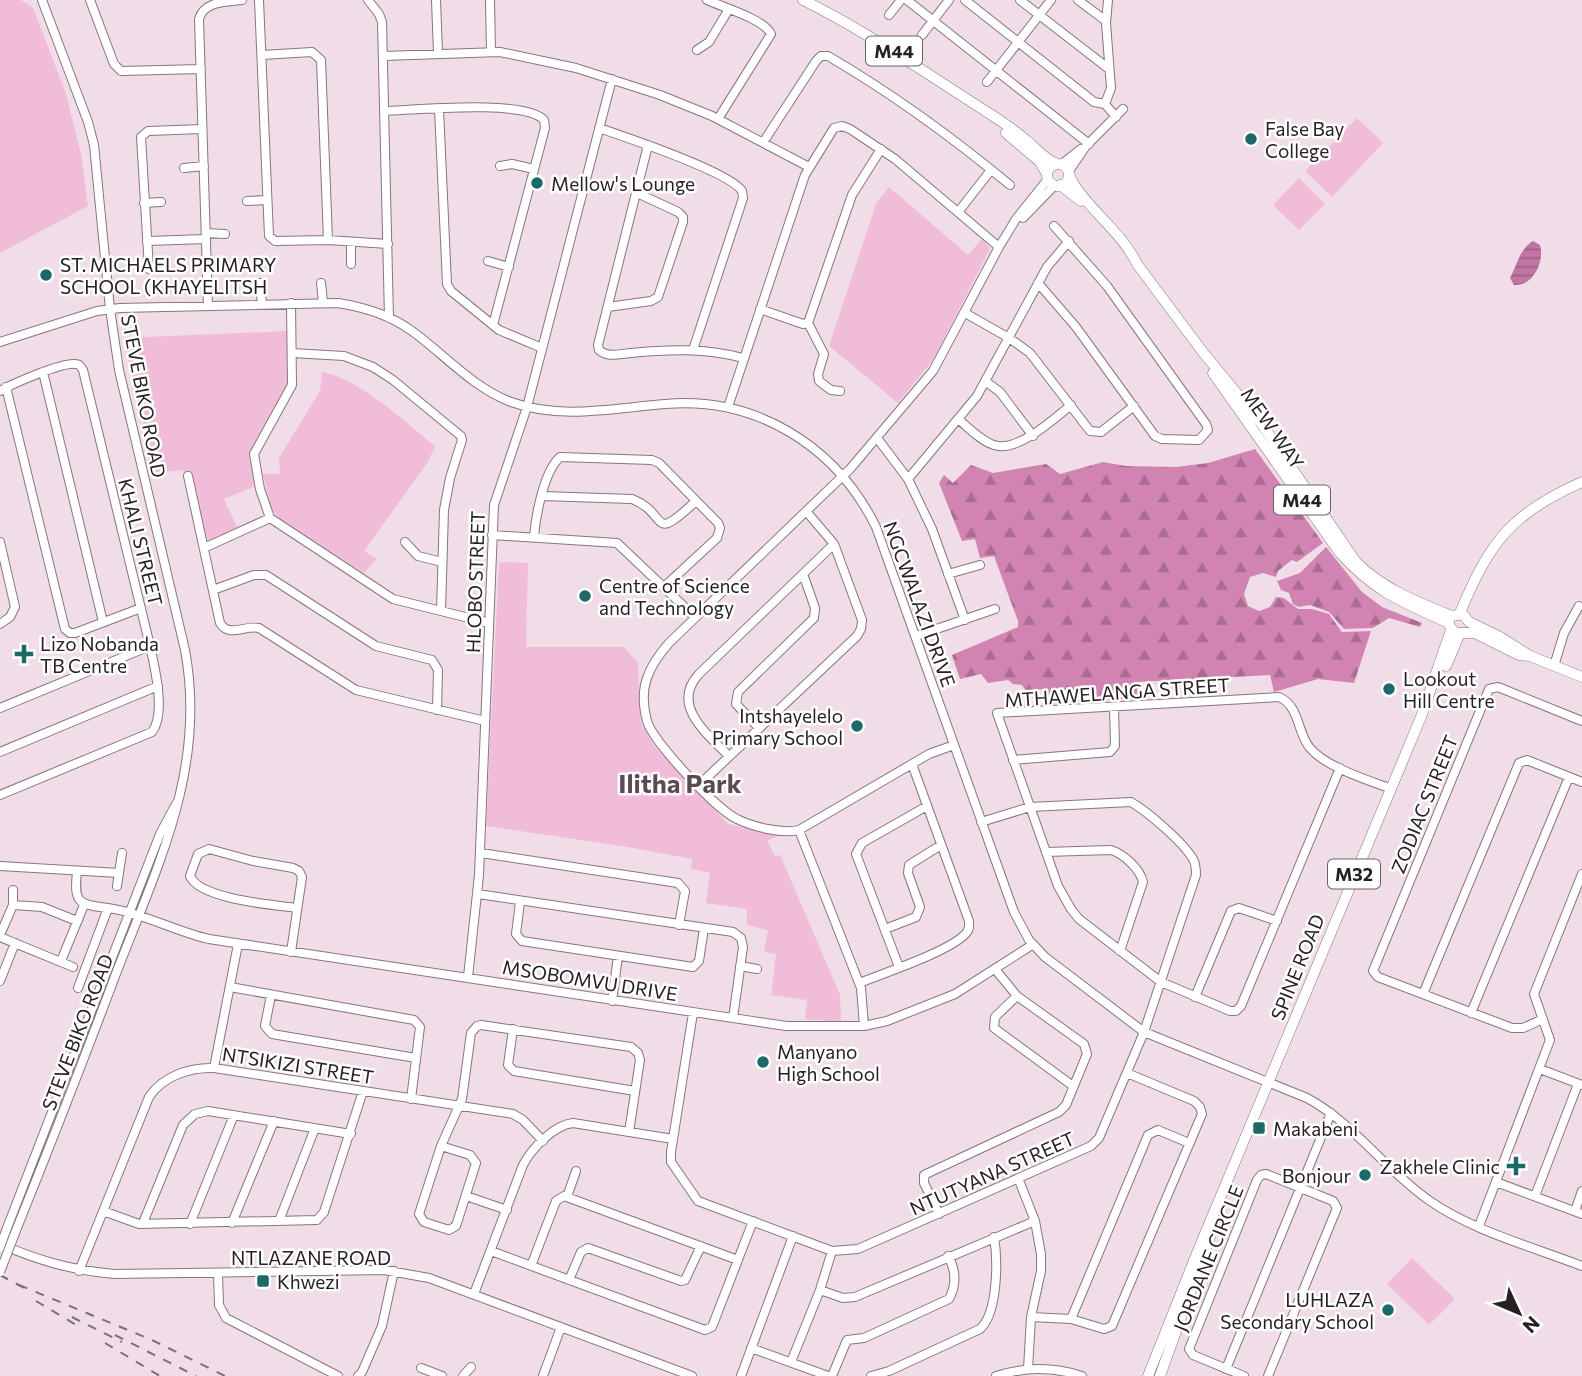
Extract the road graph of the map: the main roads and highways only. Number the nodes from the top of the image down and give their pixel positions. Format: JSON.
{"nodes":[{"id":1,"x":803,"y":0,"type":"edge"},
{"id":2,"x":980,"y":109,"type":"junction"},
{"id":3,"x":1064,"y":168,"type":"junction"},
{"id":4,"x":1053,"y":181,"type":"junction"},
{"id":5,"x":1138,"y":264,"type":"junction"},
{"id":6,"x":1202,"y":351,"type":"junction"},
{"id":7,"x":1243,"y":416,"type":"junction"},
{"id":8,"x":1290,"y":462,"type":"junction"},
{"id":9,"x":1582,"y":482,"type":"edge"},
{"id":10,"x":1318,"y":522,"type":"junction"},
{"id":11,"x":1459,"y":623,"type":"junction"},
{"id":12,"x":1582,"y":677,"type":"edge"},
{"id":13,"x":1223,"y":1193,"type":"junction"},
{"id":14,"x":1148,"y":1376,"type":"edge"},
{"id":15,"x":1160,"y":1376,"type":"edge"}],
"edges":[{"from":1,"to":2,"type":"main road","name":"MEW WAY","number":"M44"},
{"from":2,"to":3,"type":"main road","name":"MEW WAY","number":"M44"},
{"from":2,"to":4,"type":"main road","name":"MEW WAY","number":"M44"},
{"from":3,"to":4,"type":"main road"},
{"from":3,"to":4,"type":"main road"},
{"from":3,"to":5,"type":"main road","name":"MEW WAY","number":"M44"},
{"from":4,"to":5,"type":"main road","name":"MEW WAY","number":"M44"},
{"from":5,"to":6,"type":"main road","name":"MEW WAY","number":"M44"},
{"from":6,"to":7,"type":"main road","name":"MEW WAY","number":"M44"},
{"from":6,"to":8,"type":"main road","name":"MEW WAY","number":"M44"},
{"from":7,"to":8,"type":"main road"},
{"from":7,"to":10,"type":"main road","name":"MEW WAY","number":"M44"},
{"from":8,"to":10,"type":"main road"},
{"from":8,"to":11,"type":"main road","name":"MEW WAY","number":"M44"},
{"from":9,"to":11,"type":"main road","name":"SPINE ROAD","number":"M32"},
{"from":10,"to":11,"type":"main road","name":"MEW WAY","number":"M44"},
{"from":11,"to":12,"type":"main road","name":"MEW WAY","number":"M44"},
{"from":11,"to":13,"type":"main road","name":"SPINE ROAD","number":"M32"},
{"from":13,"to":14,"type":"main road","name":"SPINE ROAD","number":"M32"},
{"from":13,"to":15,"type":"main road","name":"SPINE ROAD","number":"M32"}]}
